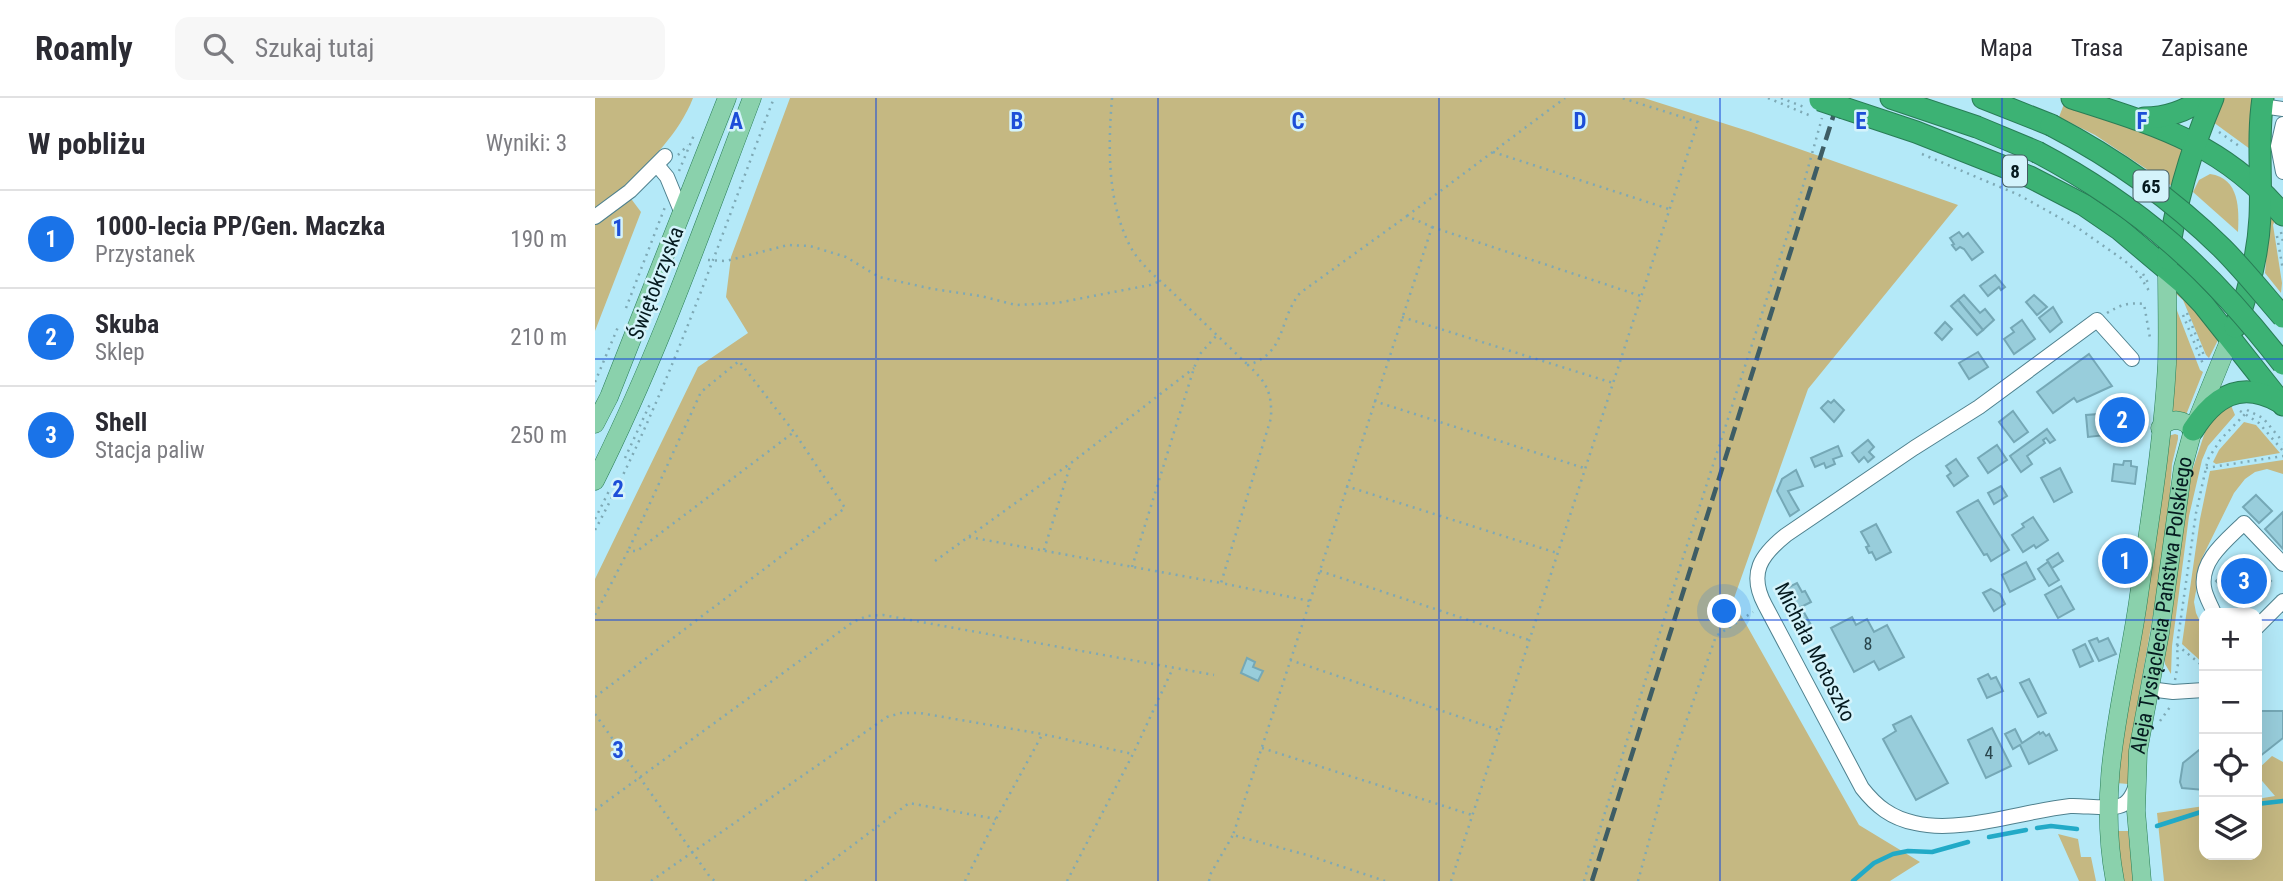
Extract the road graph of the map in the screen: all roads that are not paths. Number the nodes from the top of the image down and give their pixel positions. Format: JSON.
{"nodes":[{"id":1,"x":727,"y":98,"type":"edge"},
{"id":2,"x":752,"y":98,"type":"edge"},
{"id":3,"x":1891,"y":98,"type":"edge"},
{"id":4,"x":1983,"y":98,"type":"edge"},
{"id":5,"x":2072,"y":98,"type":"edge"},
{"id":6,"x":2203,"y":98,"type":"edge"},
{"id":7,"x":2213,"y":98,"type":"edge"},
{"id":8,"x":2269,"y":104,"type":"edge"},
{"id":9,"x":1813,"y":106,"type":"edge"},
{"id":10,"x":2134,"y":118,"type":"junction"},
{"id":11,"x":2283,"y":124,"type":"edge"},
{"id":12,"x":2195,"y":142,"type":"junction"},
{"id":13,"x":2283,"y":173,"type":"edge"},
{"id":14,"x":2260,"y":190,"type":"junction"},
{"id":15,"x":681,"y":211,"type":"junction"},
{"id":16,"x":2282,"y":214,"type":"edge"},
{"id":17,"x":595,"y":217,"type":"edge"},
{"id":18,"x":2167,"y":268,"type":"junction"},
{"id":19,"x":2283,"y":317,"type":"edge"},
{"id":20,"x":2230,"y":339,"type":"junction"},
{"id":21,"x":2132,"y":359,"type":"dead end"},
{"id":22,"x":2283,"y":364,"type":"edge"},
{"id":23,"x":2279,"y":408,"type":"edge"},
{"id":24,"x":595,"y":424,"type":"edge"},
{"id":25,"x":2160,"y":428,"type":"junction"},
{"id":26,"x":2193,"y":430,"type":"junction"},
{"id":27,"x":595,"y":481,"type":"edge"},
{"id":28,"x":2283,"y":564,"type":"edge"},
{"id":29,"x":2283,"y":601,"type":"edge"},
{"id":30,"x":2212,"y":608,"type":"edge"},
{"id":31,"x":2262,"y":622,"type":"edge"},
{"id":32,"x":2149,"y":690,"type":"junction"},
{"id":33,"x":2199,"y":690,"type":"edge"},
{"id":34,"x":2136,"y":786,"type":"junction"},
{"id":35,"x":2108,"y":807,"type":"junction"},
{"id":36,"x":2115,"y":881,"type":"edge"},
{"id":37,"x":2141,"y":881,"type":"edge"}],
"edges":[{"from":1,"to":15,"type":"main road","name":"Świętokrzyska"},
{"from":2,"to":27,"type":"main road","name":"Świętokrzyska"},
{"from":3,"to":22,"type":"highway","number":"65","bridge":true},
{"from":4,"to":19,"type":"highway","number":"65","bridge":true},
{"from":5,"to":10,"type":"highway"},
{"from":6,"to":10,"type":"highway"},
{"from":7,"to":12,"type":"highway"},
{"from":8,"to":14,"type":"highway"},
{"from":9,"to":18,"type":"highway","number":"8","bridge":true},
{"from":10,"to":12,"type":"highway"},
{"from":11,"to":13,"type":"street"},
{"from":12,"to":14,"type":"highway"},
{"from":12,"to":18,"type":"highway"},
{"from":14,"to":16,"type":"highway"},
{"from":14,"to":20,"type":"highway"},
{"from":15,"to":17,"type":"street"},
{"from":15,"to":24,"type":"main road","name":"Świętokrzyska"},
{"from":18,"to":20,"type":"highway","number":"8"},
{"from":18,"to":25,"type":"main road","name":"Aleja Tysiąclecia Państwa Polskiego"},
{"from":20,"to":23,"type":"highway"},
{"from":20,"to":26,"type":"main road","name":"Aleja Tysiąclecia Państwa Polskiego"},
{"from":21,"to":35,"type":"street","name":"Michała Motoszko"},
{"from":23,"to":26,"type":"highway"},
{"from":25,"to":26,"type":"main road"},
{"from":25,"to":35,"type":"main road","name":"Aleja Tysiąclecia Państwa Polskiego"},
{"from":26,"to":32,"type":"main road","name":"Aleja Tysiąclecia Państwa Polskiego"},
{"from":28,"to":30,"type":"street"},
{"from":29,"to":31,"type":"street"},
{"from":32,"to":33,"type":"street"},
{"from":32,"to":34,"type":"main road","name":"Aleja Tysiąclecia Państwa Polskiego"},
{"from":34,"to":35,"type":"street"},
{"from":34,"to":37,"type":"main road","name":"Aleja Tysiąclecia Państwa Polskiego"},
{"from":35,"to":36,"type":"main road","name":"Aleja Tysiąclecia Państwa Polskiego"}]}
